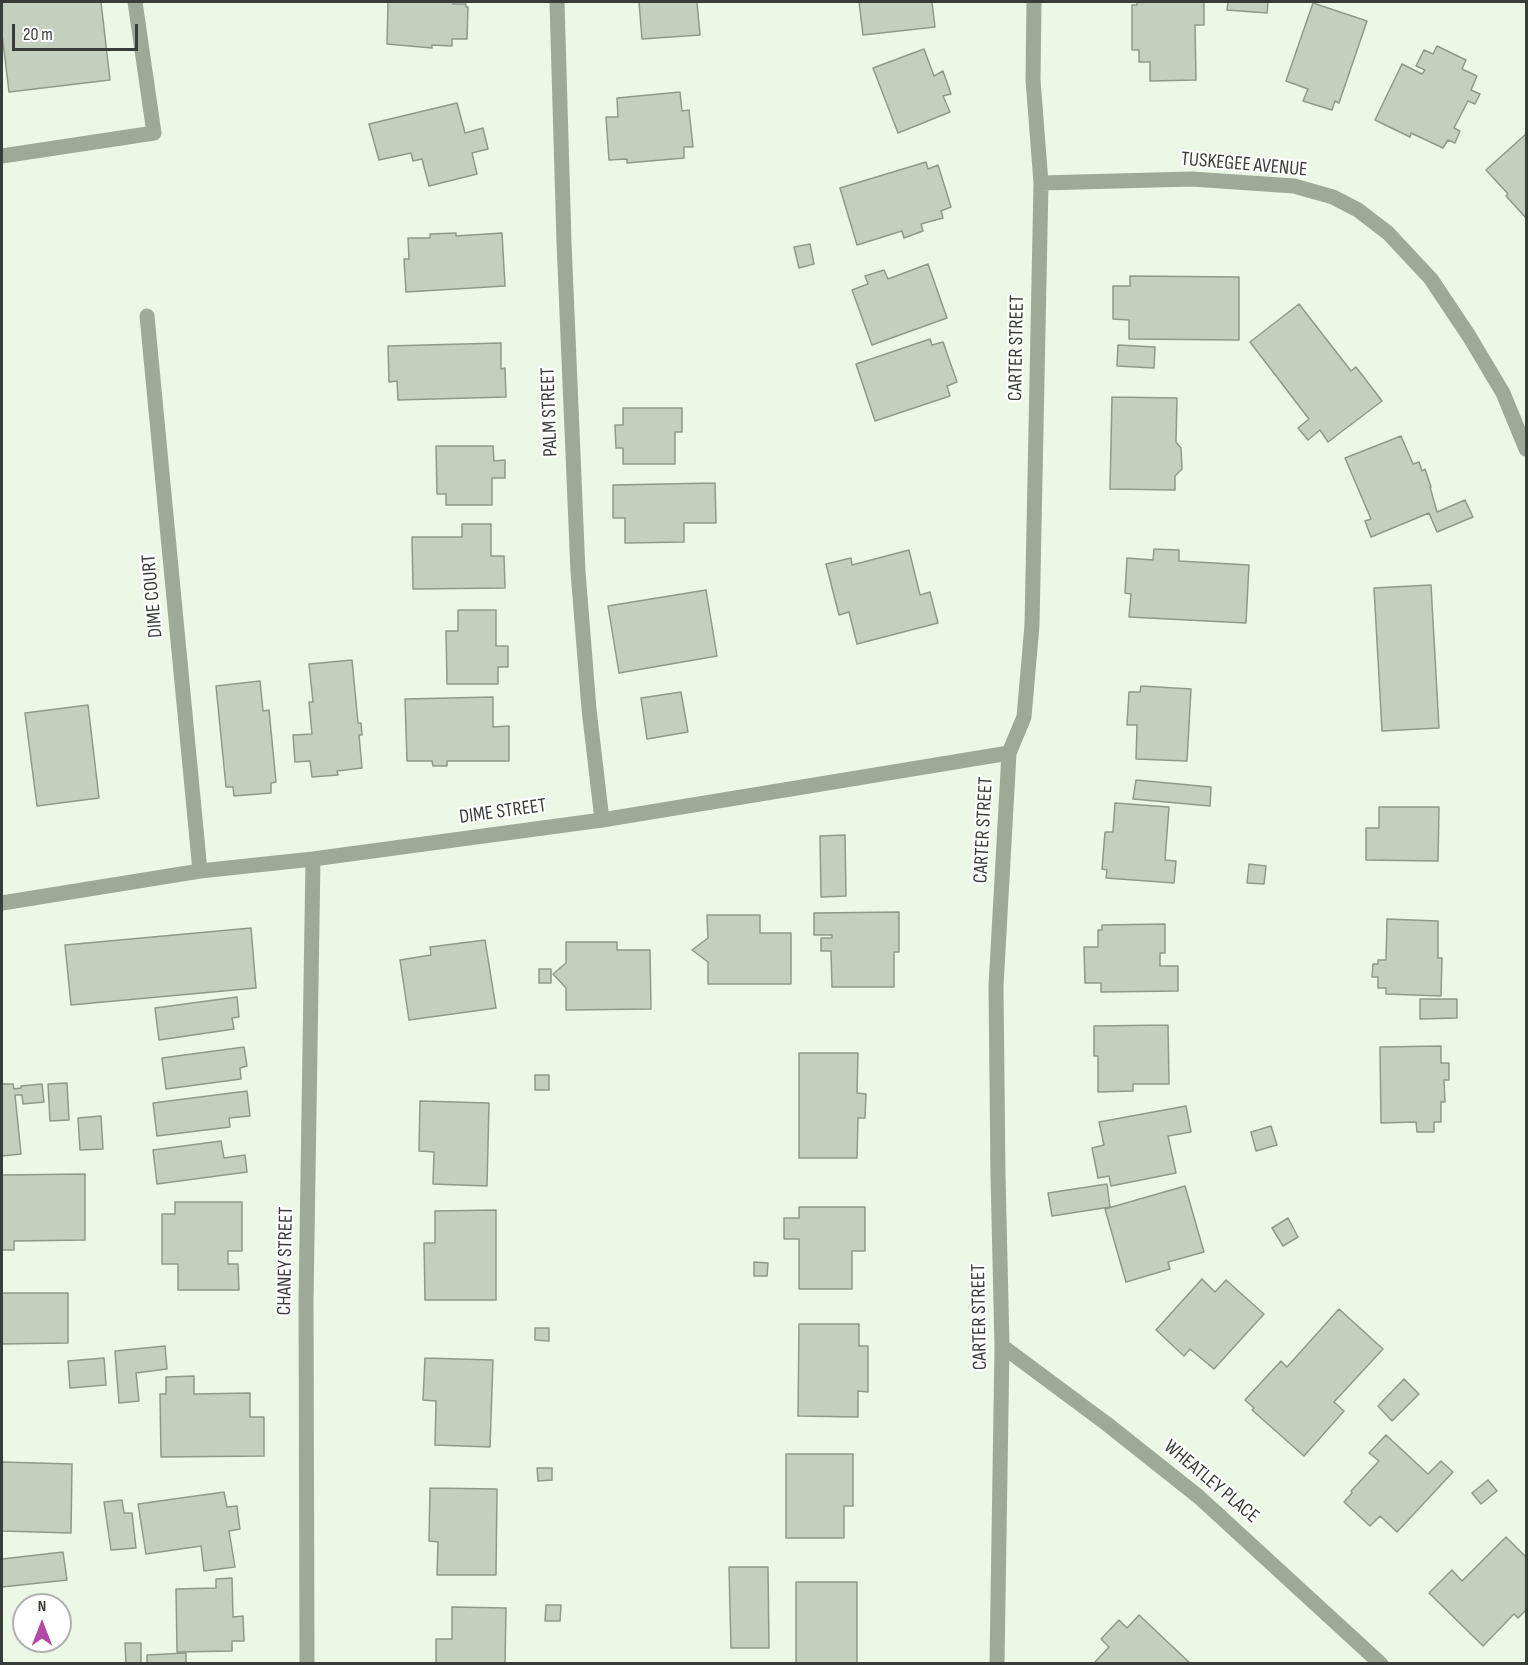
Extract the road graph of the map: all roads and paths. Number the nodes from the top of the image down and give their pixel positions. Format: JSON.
{"nodes":[{"id":1,"x":135,"y":2,"type":"edge"},
{"id":2,"x":557,"y":2,"type":"edge"},
{"id":3,"x":1034,"y":2,"type":"edge"},
{"id":4,"x":2,"y":156,"type":"edge"},
{"id":5,"x":1041,"y":183,"type":"junction"},
{"id":6,"x":147,"y":316,"type":"dead end"},
{"id":7,"x":1527,"y":449,"type":"edge"},
{"id":8,"x":1009,"y":753,"type":"junction"},
{"id":9,"x":602,"y":820,"type":"junction"},
{"id":10,"x":313,"y":859,"type":"junction"},
{"id":11,"x":200,"y":871,"type":"junction"},
{"id":12,"x":2,"y":903,"type":"edge"},
{"id":13,"x":1002,"y":1346,"type":"junction"},
{"id":14,"x":307,"y":1664,"type":"edge"},
{"id":15,"x":997,"y":1664,"type":"edge"},
{"id":16,"x":1381,"y":1664,"type":"edge"}],
"edges":[{"from":1,"to":4,"type":"street"},
{"from":2,"to":9,"type":"street","name":"PALM STREET"},
{"from":3,"to":5,"type":"street","name":"CARTER STREET"},
{"from":5,"to":7,"type":"street","name":"TUSKEGEE AVENUE"},
{"from":5,"to":8,"type":"street","name":"CARTER STREET"},
{"from":6,"to":11,"type":"street","name":"DIME COURT"},
{"from":8,"to":9,"type":"street","name":"DIME STREET"},
{"from":8,"to":13,"type":"street","name":"CARTER STREET"},
{"from":9,"to":10,"type":"street","name":"DIME STREET"},
{"from":10,"to":11,"type":"street","name":"DIME STREET"},
{"from":10,"to":14,"type":"street","name":"CHANEY STREET"},
{"from":11,"to":12,"type":"street","name":"DIME STREET"},
{"from":13,"to":15,"type":"street","name":"CARTER STREET"},
{"from":13,"to":16,"type":"street","name":"WHEATLEY PLACE"}]}
